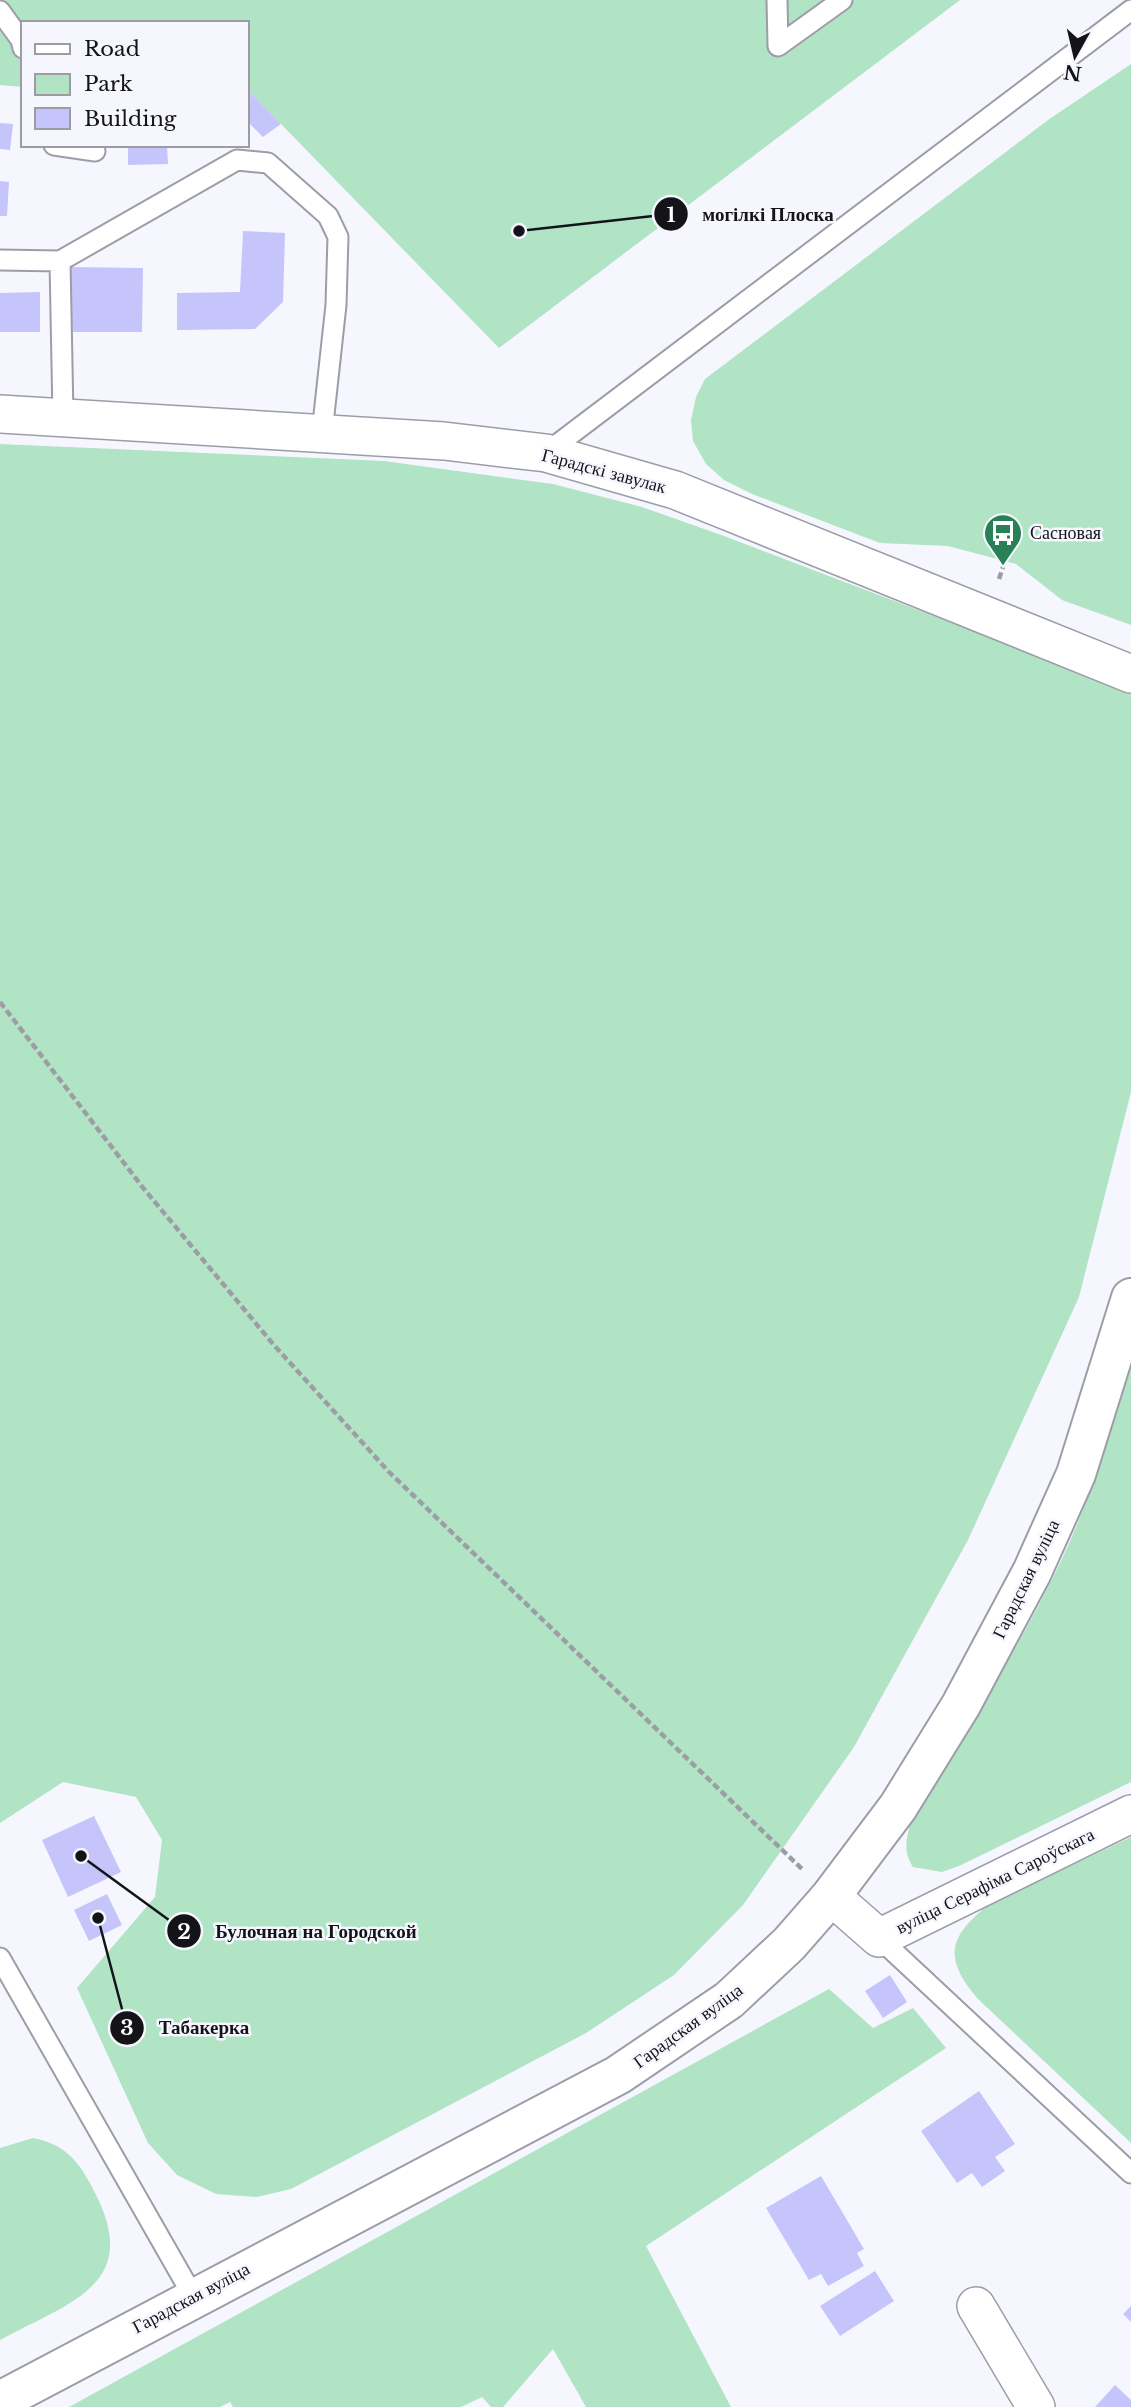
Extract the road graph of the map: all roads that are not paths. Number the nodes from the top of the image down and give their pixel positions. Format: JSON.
{"nodes":[{"id":1,"x":777,"y":0,"type":"edge"},
{"id":2,"x":842,"y":0,"type":"edge"},
{"id":3,"x":0,"y":10,"type":"edge"},
{"id":4,"x":1131,"y":10,"type":"edge"},
{"id":5,"x":21,"y":40,"type":"edge"},
{"id":6,"x":68,"y":147,"type":"edge"},
{"id":7,"x":95,"y":151,"type":"dead end"},
{"id":8,"x":0,"y":260,"type":"edge"},
{"id":9,"x":60,"y":261,"type":"junction"},
{"id":10,"x":0,"y":414,"type":"edge"},
{"id":11,"x":63,"y":417,"type":"junction"},
{"id":12,"x":322,"y":433,"type":"junction"},
{"id":13,"x":546,"y":453,"type":"junction"},
{"id":14,"x":1131,"y":674,"type":"edge"},
{"id":15,"x":1131,"y":1298,"type":"edge"},
{"id":16,"x":1131,"y":1814,"type":"edge"},
{"id":17,"x":831,"y":1896,"type":"junction"},
{"id":18,"x":879,"y":1938,"type":"junction"},
{"id":19,"x":0,"y":1958,"type":"edge"},
{"id":20,"x":1131,"y":2173,"type":"edge"},
{"id":21,"x":194,"y":2297,"type":"junction"},
{"id":22,"x":976,"y":2306,"type":"dead end"},
{"id":23,"x":0,"y":2401,"type":"edge"},
{"id":24,"x":1036,"y":2407,"type":"edge"}],
"edges":[{"from":1,"to":2,"type":"lane"},
{"from":3,"to":5,"type":"lane"},
{"from":4,"to":13,"type":"lane"},
{"from":6,"to":7,"type":"lane"},
{"from":8,"to":9,"type":"lane"},
{"from":9,"to":11,"type":"lane"},
{"from":9,"to":12,"type":"lane"},
{"from":10,"to":11,"type":"street","name":"Гарадскі завулак"},
{"from":11,"to":12,"type":"street","name":"Гарадскі завулак"},
{"from":12,"to":13,"type":"street","name":"Гарадскі завулак"},
{"from":13,"to":14,"type":"street","name":"Гарадскі завулак"},
{"from":15,"to":17,"type":"main road","name":"Гарадская вуліца"},
{"from":16,"to":18,"type":"street","name":"вуліца Серафіма Сароўскага"},
{"from":17,"to":18,"type":"street","name":"вуліца Серафіма Сароўскага"},
{"from":17,"to":21,"type":"main road","name":"Гарадская вуліца"},
{"from":18,"to":20,"type":"lane"},
{"from":19,"to":21,"type":"lane"},
{"from":21,"to":23,"type":"main road","name":"Гарадская вуліца"},
{"from":22,"to":24,"type":"street"}]}
